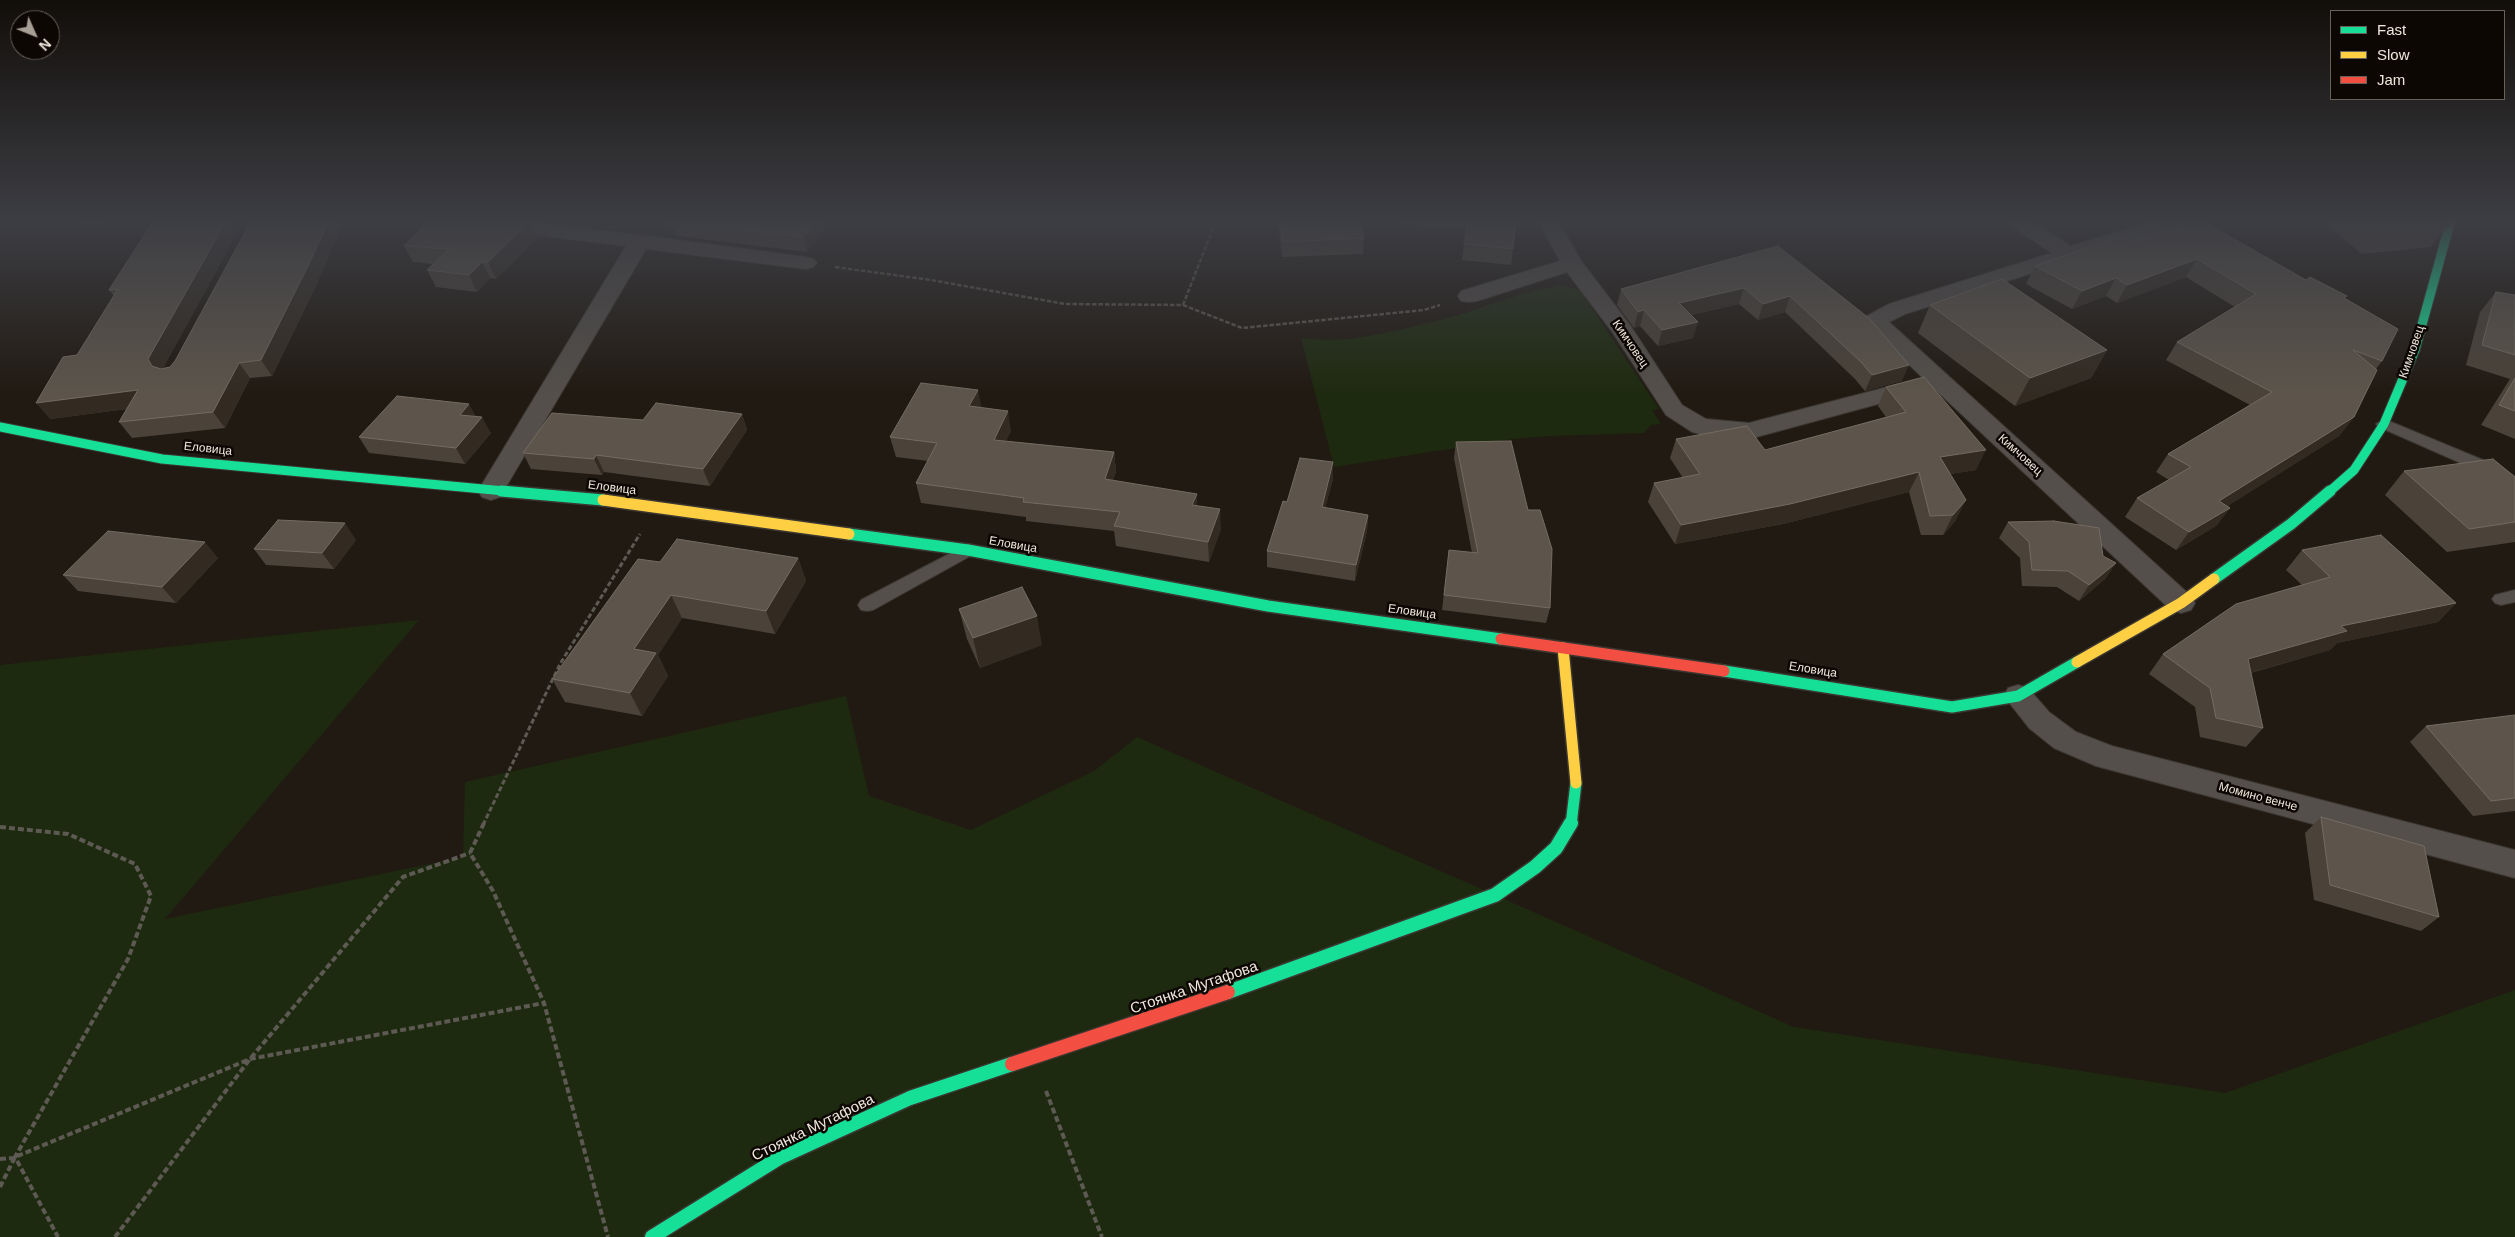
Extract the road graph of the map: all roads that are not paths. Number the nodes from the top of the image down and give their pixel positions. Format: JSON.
{"nodes":[{"id":1,"x":616,"y":281,"type":"edge"},
{"id":2,"x":1518,"y":281,"type":"edge"},
{"id":3,"x":1585,"y":281,"type":"edge"},
{"id":4,"x":1985,"y":281,"type":"edge"},
{"id":5,"x":2435,"y":281,"type":"edge"},
{"id":6,"x":1469,"y":296,"type":"road end"},
{"id":7,"x":1938,"y":381,"type":"junction"},
{"id":8,"x":2384,"y":424,"type":"junction"},
{"id":9,"x":0,"y":427,"type":"edge"},
{"id":10,"x":2515,"y":484,"type":"edge"},
{"id":11,"x":491,"y":491,"type":"junction"},
{"id":12,"x":968,"y":550,"type":"junction"},
{"id":13,"x":2181,"y":603,"type":"junction"},
{"id":14,"x":867,"y":605,"type":"dead end"},
{"id":15,"x":1563,"y":648,"type":"junction"},
{"id":16,"x":2018,"y":696,"type":"junction"},
{"id":17,"x":2515,"y":864,"type":"edge"},
{"id":18,"x":652,"y":1237,"type":"edge"}],
"edges":[{"from":1,"to":11,"type":"street"},
{"from":2,"to":6,"type":"street"},
{"from":3,"to":7,"type":"street","name":"Кимчовец"},
{"from":4,"to":7,"type":"street"},
{"from":5,"to":8,"type":"street","name":"Кимчовец"},
{"from":7,"to":13,"type":"street","name":"Кимчовец"},
{"from":8,"to":10,"type":"lane"},
{"from":8,"to":13,"type":"street","name":"Кимчовец"},
{"from":9,"to":11,"type":"street","name":"Еловица"},
{"from":11,"to":12,"type":"street","name":"Еловица"},
{"from":12,"to":14,"type":"lane"},
{"from":12,"to":15,"type":"street","name":"Еловица"},
{"from":13,"to":16,"type":"street"},
{"from":15,"to":16,"type":"street","name":"Еловица"},
{"from":15,"to":18,"type":"street","name":"Стоянка Мутафова"},
{"from":16,"to":17,"type":"street","name":"Момино венче"}]}
